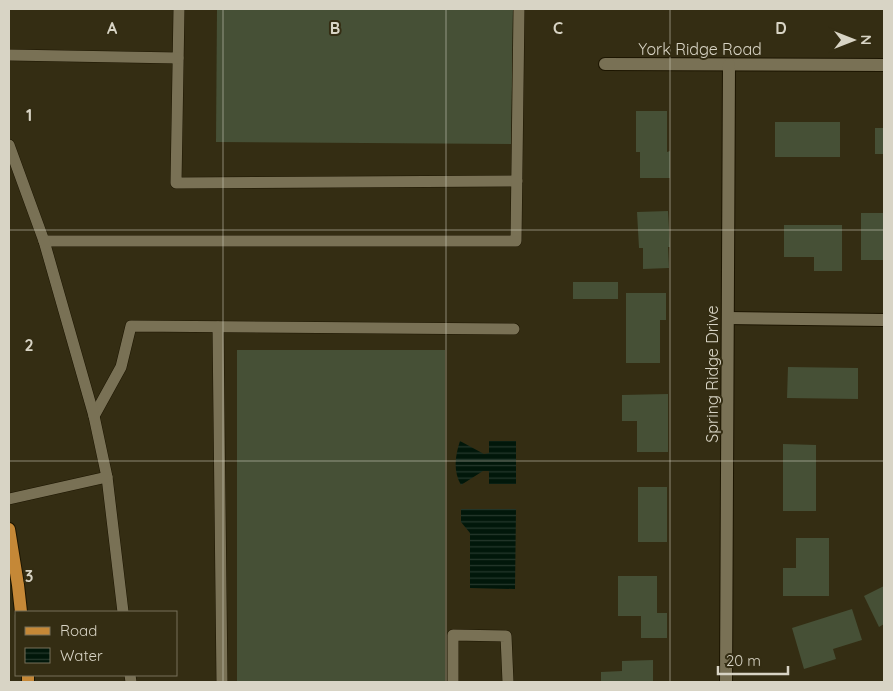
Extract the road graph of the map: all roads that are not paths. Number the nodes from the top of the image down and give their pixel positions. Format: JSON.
{"nodes":[{"id":1,"x":179,"y":9,"type":"edge"},
{"id":2,"x":519,"y":9,"type":"edge"},
{"id":3,"x":9,"y":55,"type":"edge"},
{"id":4,"x":178,"y":58,"type":"junction"},
{"id":5,"x":605,"y":64,"type":"dead end"},
{"id":6,"x":729,"y":65,"type":"junction"},
{"id":7,"x":884,"y":65,"type":"edge"},
{"id":8,"x":9,"y":145,"type":"edge"},
{"id":9,"x":517,"y":181,"type":"junction"},
{"id":10,"x":44,"y":241,"type":"junction"},
{"id":11,"x":728,"y":318,"type":"junction"},
{"id":12,"x":884,"y":320,"type":"edge"},
{"id":13,"x":218,"y":327,"type":"junction"},
{"id":14,"x":514,"y":329,"type":"dead end"},
{"id":15,"x":94,"y":416,"type":"junction"},
{"id":16,"x":108,"y":477,"type":"junction"},
{"id":17,"x":9,"y":499,"type":"edge"},
{"id":18,"x":9,"y":529,"type":"edge"},
{"id":19,"x":21,"y":611,"type":"edge"},
{"id":20,"x":123,"y":611,"type":"edge"},
{"id":21,"x":222,"y":682,"type":"edge"},
{"id":22,"x":453,"y":682,"type":"edge"},
{"id":23,"x":508,"y":682,"type":"edge"},
{"id":24,"x":726,"y":682,"type":"edge"}],
"edges":[{"from":1,"to":4,"type":"lane"},
{"from":2,"to":9,"type":"lane"},
{"from":3,"to":4,"type":"lane"},
{"from":4,"to":9,"type":"lane"},
{"from":5,"to":6,"type":"street","name":"York Ridge Road"},
{"from":6,"to":7,"type":"street","name":"York Ridge Road"},
{"from":6,"to":11,"type":"street","name":"Spring Ridge Drive"},
{"from":8,"to":10,"type":"lane"},
{"from":9,"to":10,"type":"lane"},
{"from":10,"to":15,"type":"lane"},
{"from":11,"to":12,"type":"street"},
{"from":11,"to":24,"type":"street","name":"Spring Ridge Drive"},
{"from":13,"to":14,"type":"lane"},
{"from":13,"to":15,"type":"lane"},
{"from":13,"to":21,"type":"lane"},
{"from":15,"to":16,"type":"lane"},
{"from":16,"to":17,"type":"lane"},
{"from":16,"to":20,"type":"lane"},
{"from":18,"to":19,"type":"main road"},
{"from":22,"to":23,"type":"lane"}]}
